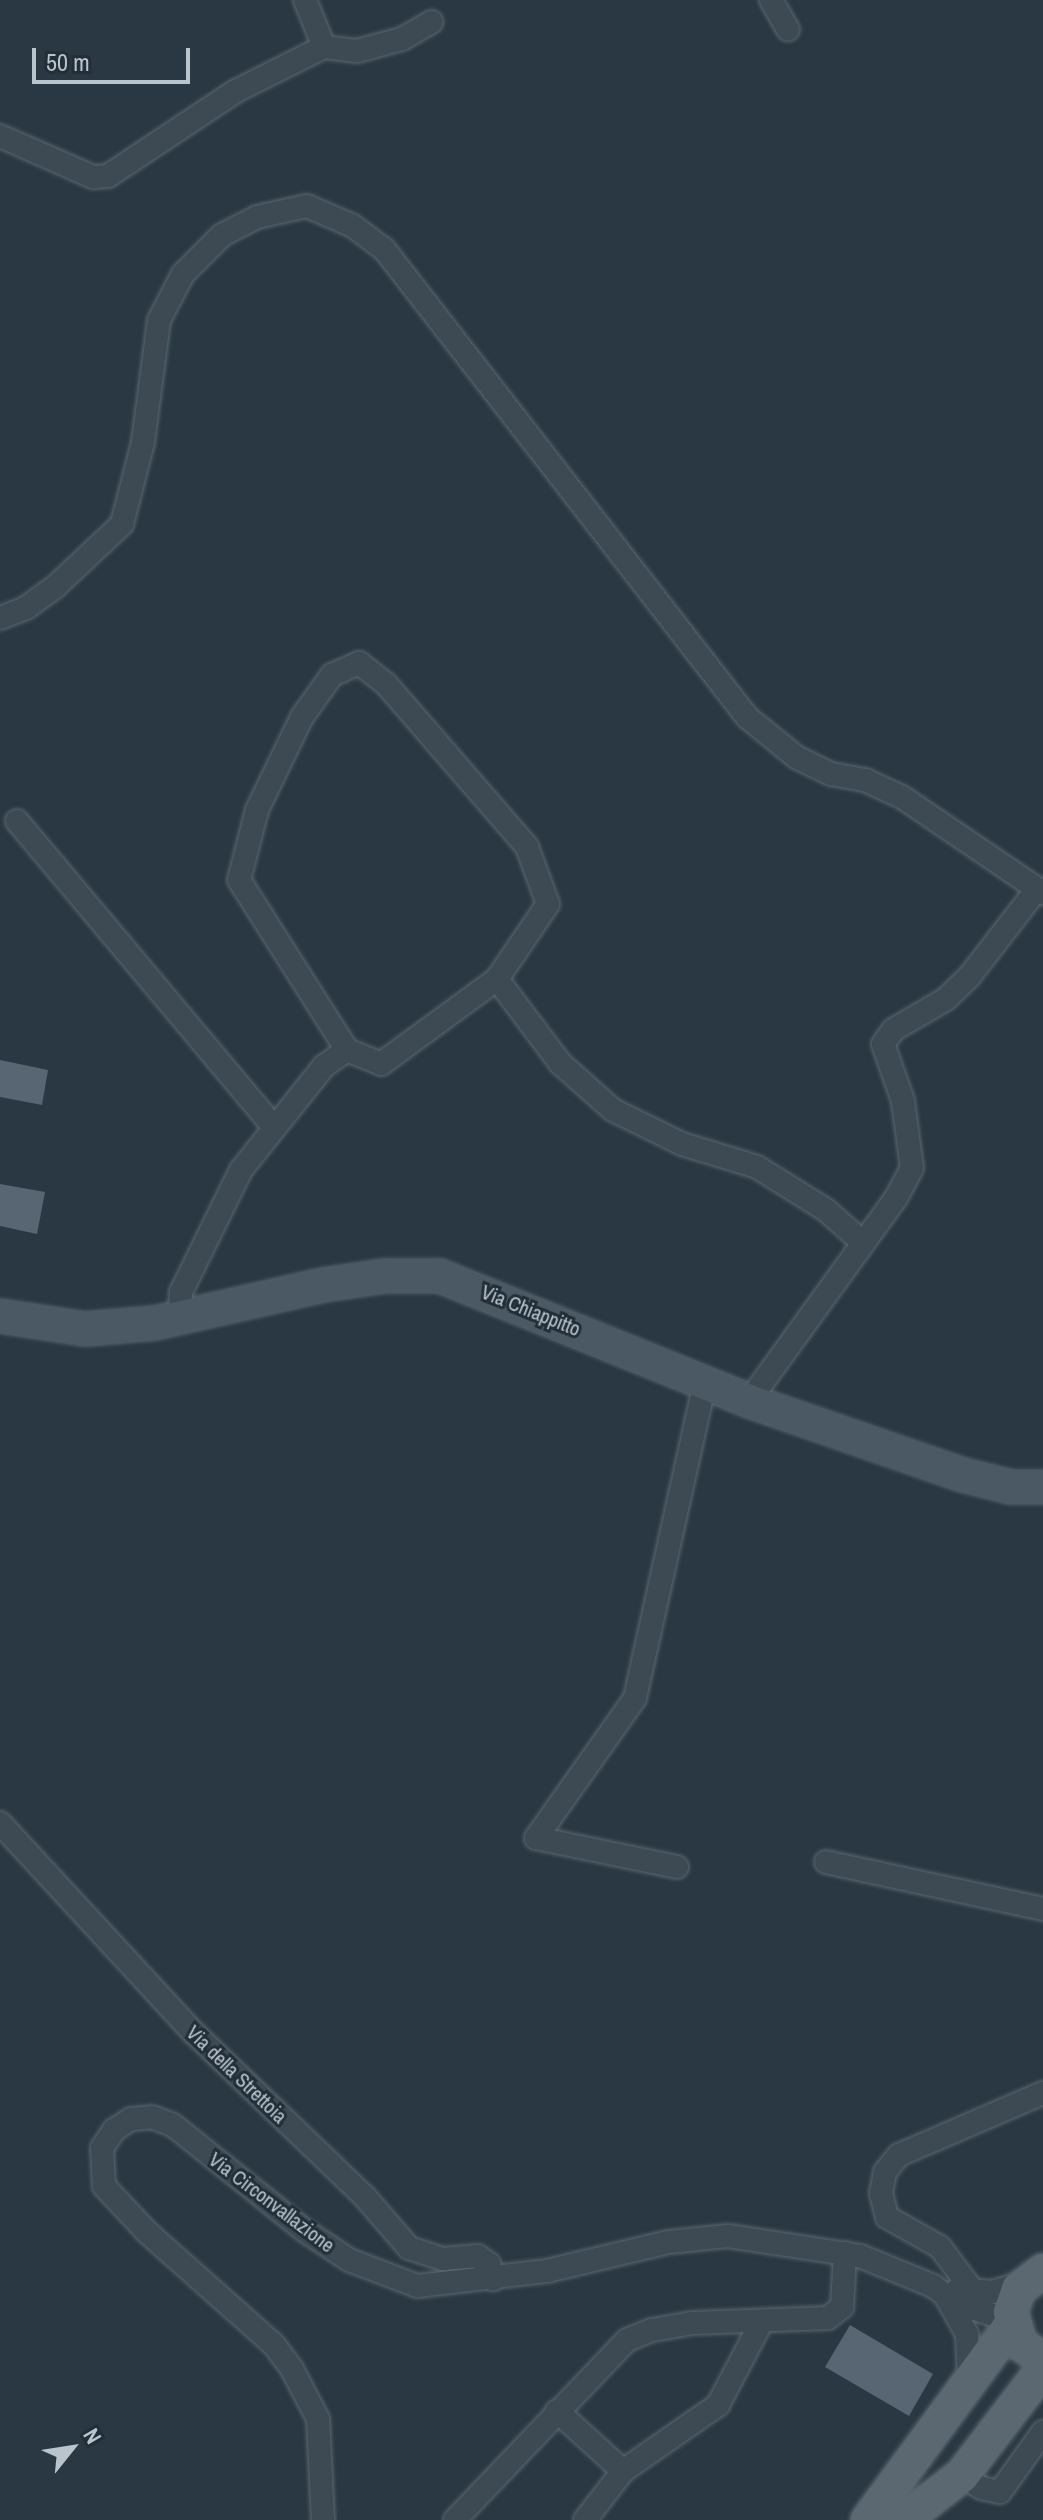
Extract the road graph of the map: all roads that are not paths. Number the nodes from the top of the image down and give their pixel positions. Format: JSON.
{"nodes":[{"id":1,"x":305,"y":0,"type":"edge"},
{"id":2,"x":771,"y":0,"type":"edge"},
{"id":3,"x":431,"y":22,"type":"dead end"},
{"id":4,"x":788,"y":29,"type":"dead end"},
{"id":5,"x":324,"y":47,"type":"junction"},
{"id":6,"x":0,"y":136,"type":"edge"},
{"id":7,"x":0,"y":618,"type":"edge"},
{"id":8,"x":17,"y":821,"type":"dead end"},
{"id":9,"x":1040,"y":891,"type":"edge"},
{"id":10,"x":497,"y":979,"type":"junction"},
{"id":11,"x":347,"y":1050,"type":"junction"},
{"id":12,"x":274,"y":1127,"type":"junction"},
{"id":13,"x":861,"y":1241,"type":"junction"},
{"id":14,"x":0,"y":1316,"type":"edge"},
{"id":15,"x":180,"y":1317,"type":"junction"},
{"id":16,"x":705,"y":1382,"type":"junction"},
{"id":17,"x":749,"y":1401,"type":"junction"},
{"id":18,"x":1043,"y":1487,"type":"edge"},
{"id":19,"x":0,"y":1823,"type":"edge"},
{"id":20,"x":826,"y":1862,"type":"dead end"},
{"id":21,"x":677,"y":1867,"type":"dead end"},
{"id":22,"x":1043,"y":1909,"type":"edge"},
{"id":23,"x":1043,"y":2093,"type":"edge"},
{"id":24,"x":845,"y":2253,"type":"junction"},
{"id":25,"x":1035,"y":2272,"type":"edge"},
{"id":26,"x":493,"y":2279,"type":"junction"},
{"id":27,"x":973,"y":2291,"type":"junction"},
{"id":28,"x":941,"y":2293,"type":"junction"},
{"id":29,"x":1012,"y":2322,"type":"junction"},
{"id":30,"x":761,"y":2323,"type":"junction"},
{"id":31,"x":1043,"y":2360,"type":"edge"},
{"id":32,"x":1043,"y":2369,"type":"edge"},
{"id":33,"x":969,"y":2380,"type":"junction"},
{"id":34,"x":557,"y":2411,"type":"junction"},
{"id":35,"x":1043,"y":2432,"type":"edge"},
{"id":36,"x":925,"y":2441,"type":"junction"},
{"id":37,"x":623,"y":2471,"type":"junction"},
{"id":38,"x":962,"y":2475,"type":"junction"},
{"id":39,"x":879,"y":2519,"type":"edge"},
{"id":40,"x":323,"y":2520,"type":"edge"},
{"id":41,"x":455,"y":2520,"type":"edge"},
{"id":42,"x":585,"y":2520,"type":"edge"}],
"edges":[{"from":1,"to":5,"type":"street"},
{"from":2,"to":4,"type":"street"},
{"from":3,"to":5,"type":"street"},
{"from":5,"to":6,"type":"street"},
{"from":7,"to":9,"type":"street"},
{"from":8,"to":12,"type":"street"},
{"from":9,"to":13,"type":"street"},
{"from":10,"to":11,"type":"street"},
{"from":10,"to":11,"type":"street"},
{"from":10,"to":13,"type":"street"},
{"from":11,"to":12,"type":"street"},
{"from":12,"to":15,"type":"street"},
{"from":13,"to":17,"type":"street"},
{"from":14,"to":15,"type":"street","name":"Via Chiappitto"},
{"from":15,"to":16,"type":"street","name":"Via Chiappitto"},
{"from":16,"to":17,"type":"street","name":"Via Chiappitto"},
{"from":16,"to":21,"type":"street"},
{"from":17,"to":18,"type":"street","name":"Via Chiappitto"},
{"from":19,"to":26,"type":"street","name":"Via della Strettoia"},
{"from":20,"to":22,"type":"street"},
{"from":23,"to":27,"type":"street"},
{"from":24,"to":26,"type":"street","name":"Via Circonvallazione"},
{"from":24,"to":28,"type":"street","name":"Via Circonvallazione"},
{"from":24,"to":30,"type":"street"},
{"from":25,"to":27,"type":"street"},
{"from":25,"to":29,"type":"main road"},
{"from":26,"to":40,"type":"street","name":"Via Circonvallazione"},
{"from":27,"to":28,"type":"street"},
{"from":28,"to":29,"type":"street","name":"Via Circonvallazione"},
{"from":28,"to":33,"type":"street"},
{"from":29,"to":31,"type":"main road"},
{"from":29,"to":33,"type":"main road"},
{"from":30,"to":34,"type":"street"},
{"from":30,"to":37,"type":"street"},
{"from":32,"to":38,"type":"main road"},
{"from":33,"to":36,"type":"main road"},
{"from":34,"to":37,"type":"street"},
{"from":34,"to":41,"type":"street"},
{"from":35,"to":38,"type":"street"},
{"from":36,"to":38,"type":"main road"},
{"from":36,"to":39,"type":"main road"},
{"from":37,"to":42,"type":"street"},
{"from":38,"to":39,"type":"main road"}]}
